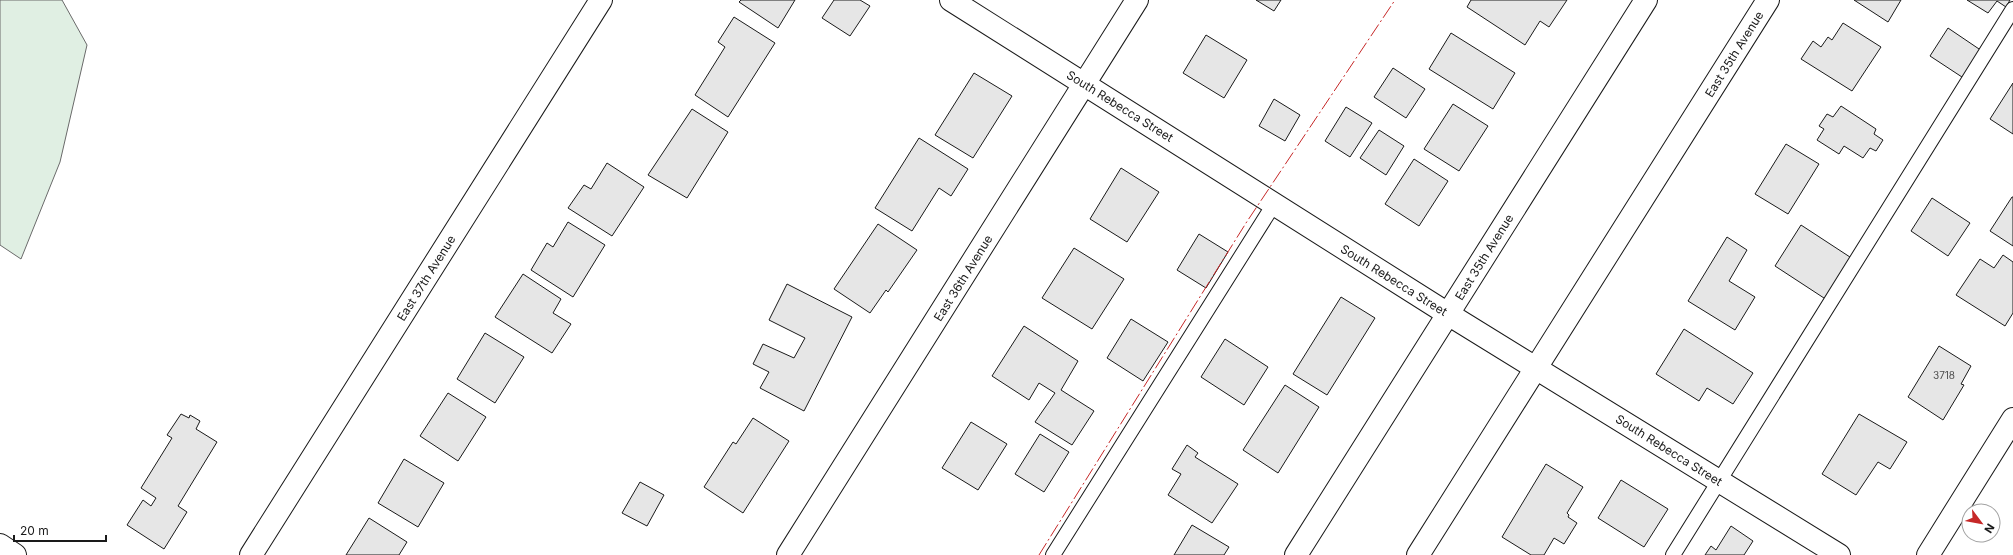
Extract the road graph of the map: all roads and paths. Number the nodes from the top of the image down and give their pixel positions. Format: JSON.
{"nodes":[{"id":1,"x":601,"y":0,"type":"edge"},
{"id":2,"x":951,"y":0,"type":"edge"},
{"id":3,"x":1137,"y":0,"type":"edge"},
{"id":4,"x":1646,"y":0,"type":"edge"},
{"id":5,"x":1768,"y":0,"type":"edge"},
{"id":6,"x":2013,"y":9,"type":"edge"},
{"id":7,"x":1085,"y":84,"type":"junction"},
{"id":8,"x":1274,"y":204,"type":"junction"},
{"id":9,"x":1448,"y":314,"type":"junction"},
{"id":10,"x":1536,"y":368,"type":"junction"},
{"id":11,"x":2013,"y":420,"type":"edge"},
{"id":12,"x":1719,"y":481,"type":"junction"},
{"id":13,"x":0,"y":545,"type":"edge"},
{"id":14,"x":15,"y":555,"type":"edge"},
{"id":15,"x":251,"y":555,"type":"edge"},
{"id":16,"x":788,"y":555,"type":"edge"},
{"id":17,"x":1053,"y":555,"type":"edge"},
{"id":18,"x":1296,"y":555,"type":"edge"},
{"id":19,"x":1418,"y":555,"type":"edge"},
{"id":20,"x":1673,"y":555,"type":"edge"},
{"id":21,"x":1839,"y":555,"type":"edge"},
{"id":22,"x":1928,"y":555,"type":"edge"}],
"edges":[{"from":1,"to":15,"type":"street","name":"East 37th Avenue"},
{"from":2,"to":7,"type":"street","name":"South Rebecca Street"},
{"from":3,"to":7,"type":"street","name":"East 36th Avenue"},
{"from":4,"to":9,"type":"street","name":"East 35th Avenue"},
{"from":5,"to":10,"type":"street","name":"East 35th Avenue"},
{"from":6,"to":12,"type":"lane"},
{"from":7,"to":8,"type":"street","name":"South Rebecca Street"},
{"from":7,"to":16,"type":"street","name":"East 36th Avenue"},
{"from":8,"to":9,"type":"street","name":"South Rebecca Street"},
{"from":8,"to":17,"type":"lane"},
{"from":9,"to":10,"type":"street","name":"South Rebecca Street"},
{"from":9,"to":18,"type":"street","name":"East 35th Avenue"},
{"from":10,"to":12,"type":"street","name":"South Rebecca Street"},
{"from":10,"to":19,"type":"street","name":"East 35th Avenue"},
{"from":11,"to":22,"type":"street"},
{"from":12,"to":20,"type":"lane"},
{"from":12,"to":21,"type":"street","name":"South Rebecca Street"},
{"from":13,"to":14,"type":"street"}]}
